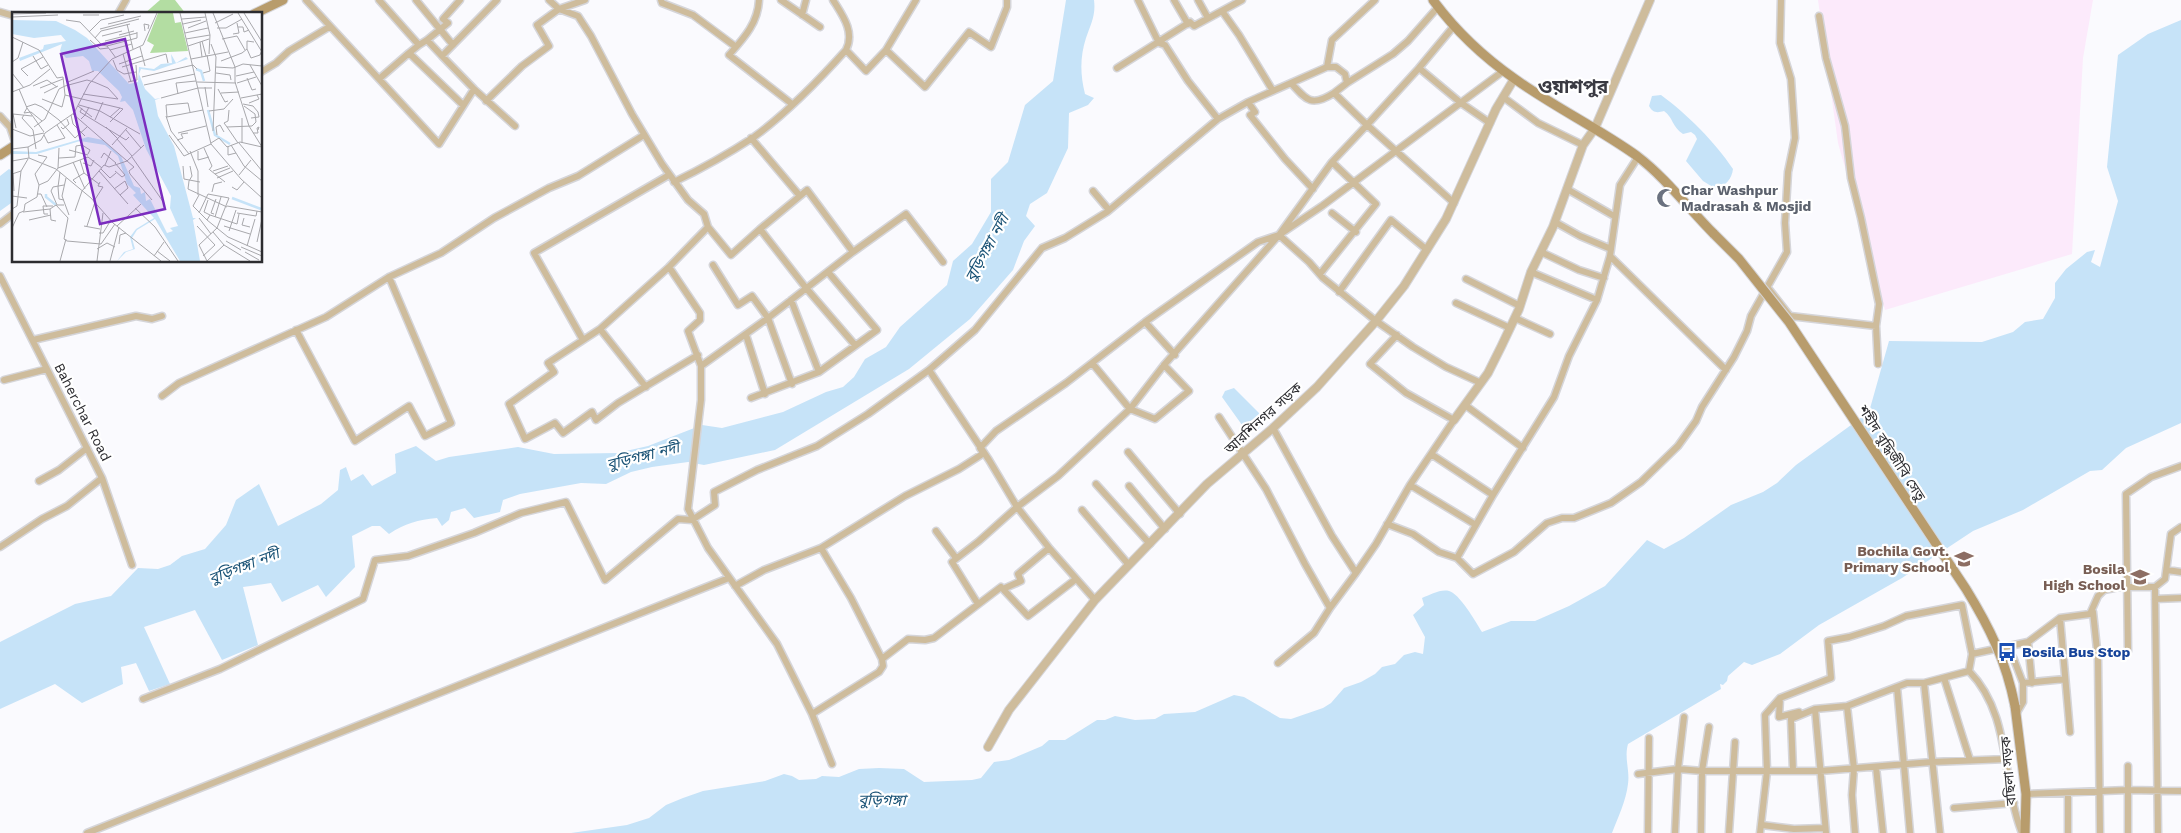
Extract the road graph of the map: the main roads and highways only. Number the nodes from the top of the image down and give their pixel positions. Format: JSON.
{"nodes":[{"id":1,"x":279,"y":1,"type":"edge"},
{"id":2,"x":1436,"y":3,"type":"edge"},
{"id":3,"x":258,"y":12,"type":"edge"},
{"id":4,"x":12,"y":147,"type":"edge"},
{"id":5,"x":0,"y":155,"type":"edge"},
{"id":6,"x":2015,"y":710,"type":"joint"},
{"id":7,"x":2024,"y":833,"type":"edge"}],
"edges":[{"from":1,"to":3,"type":"main road"},
{"from":2,"to":6,"type":"main road","name":"শহীদ বুদ্ধিজীবি সেতু","bridge":true},
{"from":4,"to":5,"type":"main road"},
{"from":6,"to":7,"type":"main road","name":"বছিলা সড়ক"}]}
